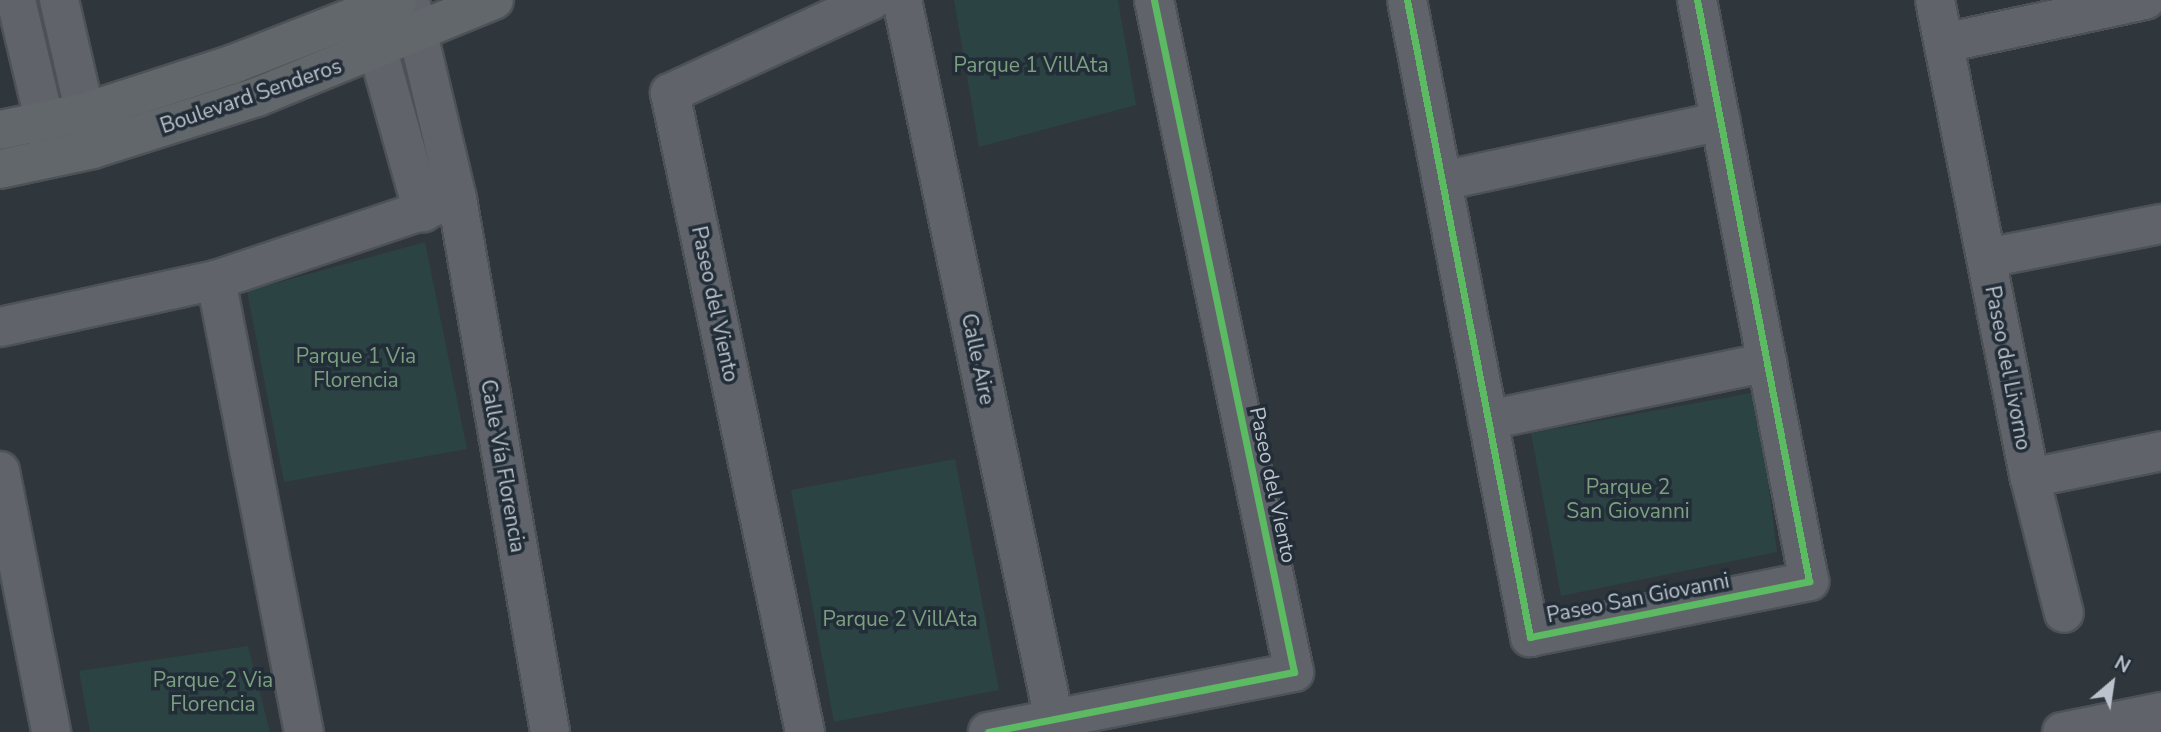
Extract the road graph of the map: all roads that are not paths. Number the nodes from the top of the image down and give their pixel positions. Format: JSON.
{"nodes":[{"id":1,"x":16,"y":0,"type":"edge"},
{"id":2,"x":59,"y":0,"type":"edge"},
{"id":3,"x":494,"y":0,"type":"edge"},
{"id":4,"x":872,"y":0,"type":"edge"},
{"id":5,"x":901,"y":0,"type":"edge"},
{"id":6,"x":1154,"y":0,"type":"edge"},
{"id":7,"x":1407,"y":0,"type":"edge"},
{"id":8,"x":1697,"y":0,"type":"edge"},
{"id":9,"x":1936,"y":0,"type":"edge"},
{"id":10,"x":2145,"y":0,"type":"edge"},
{"id":11,"x":382,"y":6,"type":"edge"},
{"id":12,"x":414,"y":17,"type":"edge"},
{"id":13,"x":1944,"y":43,"type":"junction"},
{"id":14,"x":379,"y":51,"type":"junction"},
{"id":15,"x":86,"y":112,"type":"junction"},
{"id":16,"x":1721,"y":121,"type":"junction"},
{"id":17,"x":0,"y":130,"type":"edge"},
{"id":18,"x":49,"y":140,"type":"junction"},
{"id":19,"x":93,"y":149,"type":"junction"},
{"id":20,"x":0,"y":169,"type":"edge"},
{"id":21,"x":1442,"y":181,"type":"junction"},
{"id":22,"x":440,"y":206,"type":"junction"},
{"id":23,"x":2161,"y":224,"type":"edge"},
{"id":24,"x":1987,"y":258,"type":"junction"},
{"id":25,"x":216,"y":280,"type":"junction"},
{"id":26,"x":0,"y":327,"type":"edge"},
{"id":27,"x":1767,"y":362,"type":"junction"},
{"id":28,"x":1488,"y":420,"type":"junction"},
{"id":29,"x":2161,"y":452,"type":"edge"},
{"id":30,"x":0,"y":471,"type":"edge"},
{"id":31,"x":2029,"y":478,"type":"junction"},
{"id":32,"x":2064,"y":613,"type":"dead end"},
{"id":33,"x":2161,"y":712,"type":"edge"},
{"id":34,"x":1054,"y":719,"type":"junction"},
{"id":35,"x":51,"y":732,"type":"edge"},
{"id":36,"x":304,"y":732,"type":"edge"},
{"id":37,"x":550,"y":732,"type":"edge"},
{"id":38,"x":805,"y":732,"type":"edge"},
{"id":39,"x":988,"y":732,"type":"edge"},
{"id":40,"x":2062,"y":732,"type":"edge"}],
"edges":[{"from":1,"to":18,"type":"street"},
{"from":2,"to":15,"type":"street"},
{"from":3,"to":12,"type":"main road","name":"Boulevard Senderos"},
{"from":4,"to":38,"type":"street","name":"Paseo del Viento"},
{"from":5,"to":34,"type":"street","name":"Calle Aire"},
{"from":6,"to":34,"type":"street","name":"Paseo del Viento"},
{"from":7,"to":21,"type":"street","name":"Paseo San Giovanni"},
{"from":8,"to":16,"type":"street","name":"Paseo San Giovanni"},
{"from":9,"to":13,"type":"street","name":"Paseo del Livorno"},
{"from":10,"to":13,"type":"street"},
{"from":11,"to":14,"type":"street","name":"Calle Vía Florencia"},
{"from":11,"to":15,"type":"main road","name":"Boulevard Senderos"},
{"from":12,"to":14,"type":"main road","name":"Boulevard Senderos"},
{"from":12,"to":22,"type":"street","name":"Calle Vía Florencia"},
{"from":13,"to":24,"type":"street","name":"Paseo del Livorno"},
{"from":14,"to":19,"type":"main road","name":"Boulevard Senderos"},
{"from":14,"to":22,"type":"street","name":"Calle Vía Florencia"},
{"from":15,"to":18,"type":"main road","name":"Boulevard Senderos"},
{"from":15,"to":19,"type":"street"},
{"from":16,"to":21,"type":"street"},
{"from":16,"to":27,"type":"street","name":"Paseo San Giovanni"},
{"from":17,"to":18,"type":"main road","name":"Boulevard Senderos"},
{"from":18,"to":19,"type":"main road","name":"Boulevard Senderos"},
{"from":18,"to":20,"type":"main road","name":"Boulevard Senderos"},
{"from":21,"to":28,"type":"street","name":"Paseo San Giovanni"},
{"from":22,"to":25,"type":"street"},
{"from":22,"to":37,"type":"street","name":"Calle Vía Florencia"},
{"from":23,"to":24,"type":"street","name":"Paseo del Livorno"},
{"from":24,"to":31,"type":"street","name":"Paseo del Livorno"},
{"from":25,"to":26,"type":"street"},
{"from":25,"to":36,"type":"street"},
{"from":27,"to":28,"type":"street"},
{"from":27,"to":28,"type":"street","name":"Paseo San Giovanni"},
{"from":29,"to":31,"type":"street","name":"Paseo del Livorno"},
{"from":30,"to":35,"type":"street"},
{"from":31,"to":32,"type":"street","name":"Paseo del Livorno"},
{"from":33,"to":40,"type":"street"},
{"from":34,"to":39,"type":"street","name":"Paseo del Viento"}]}
